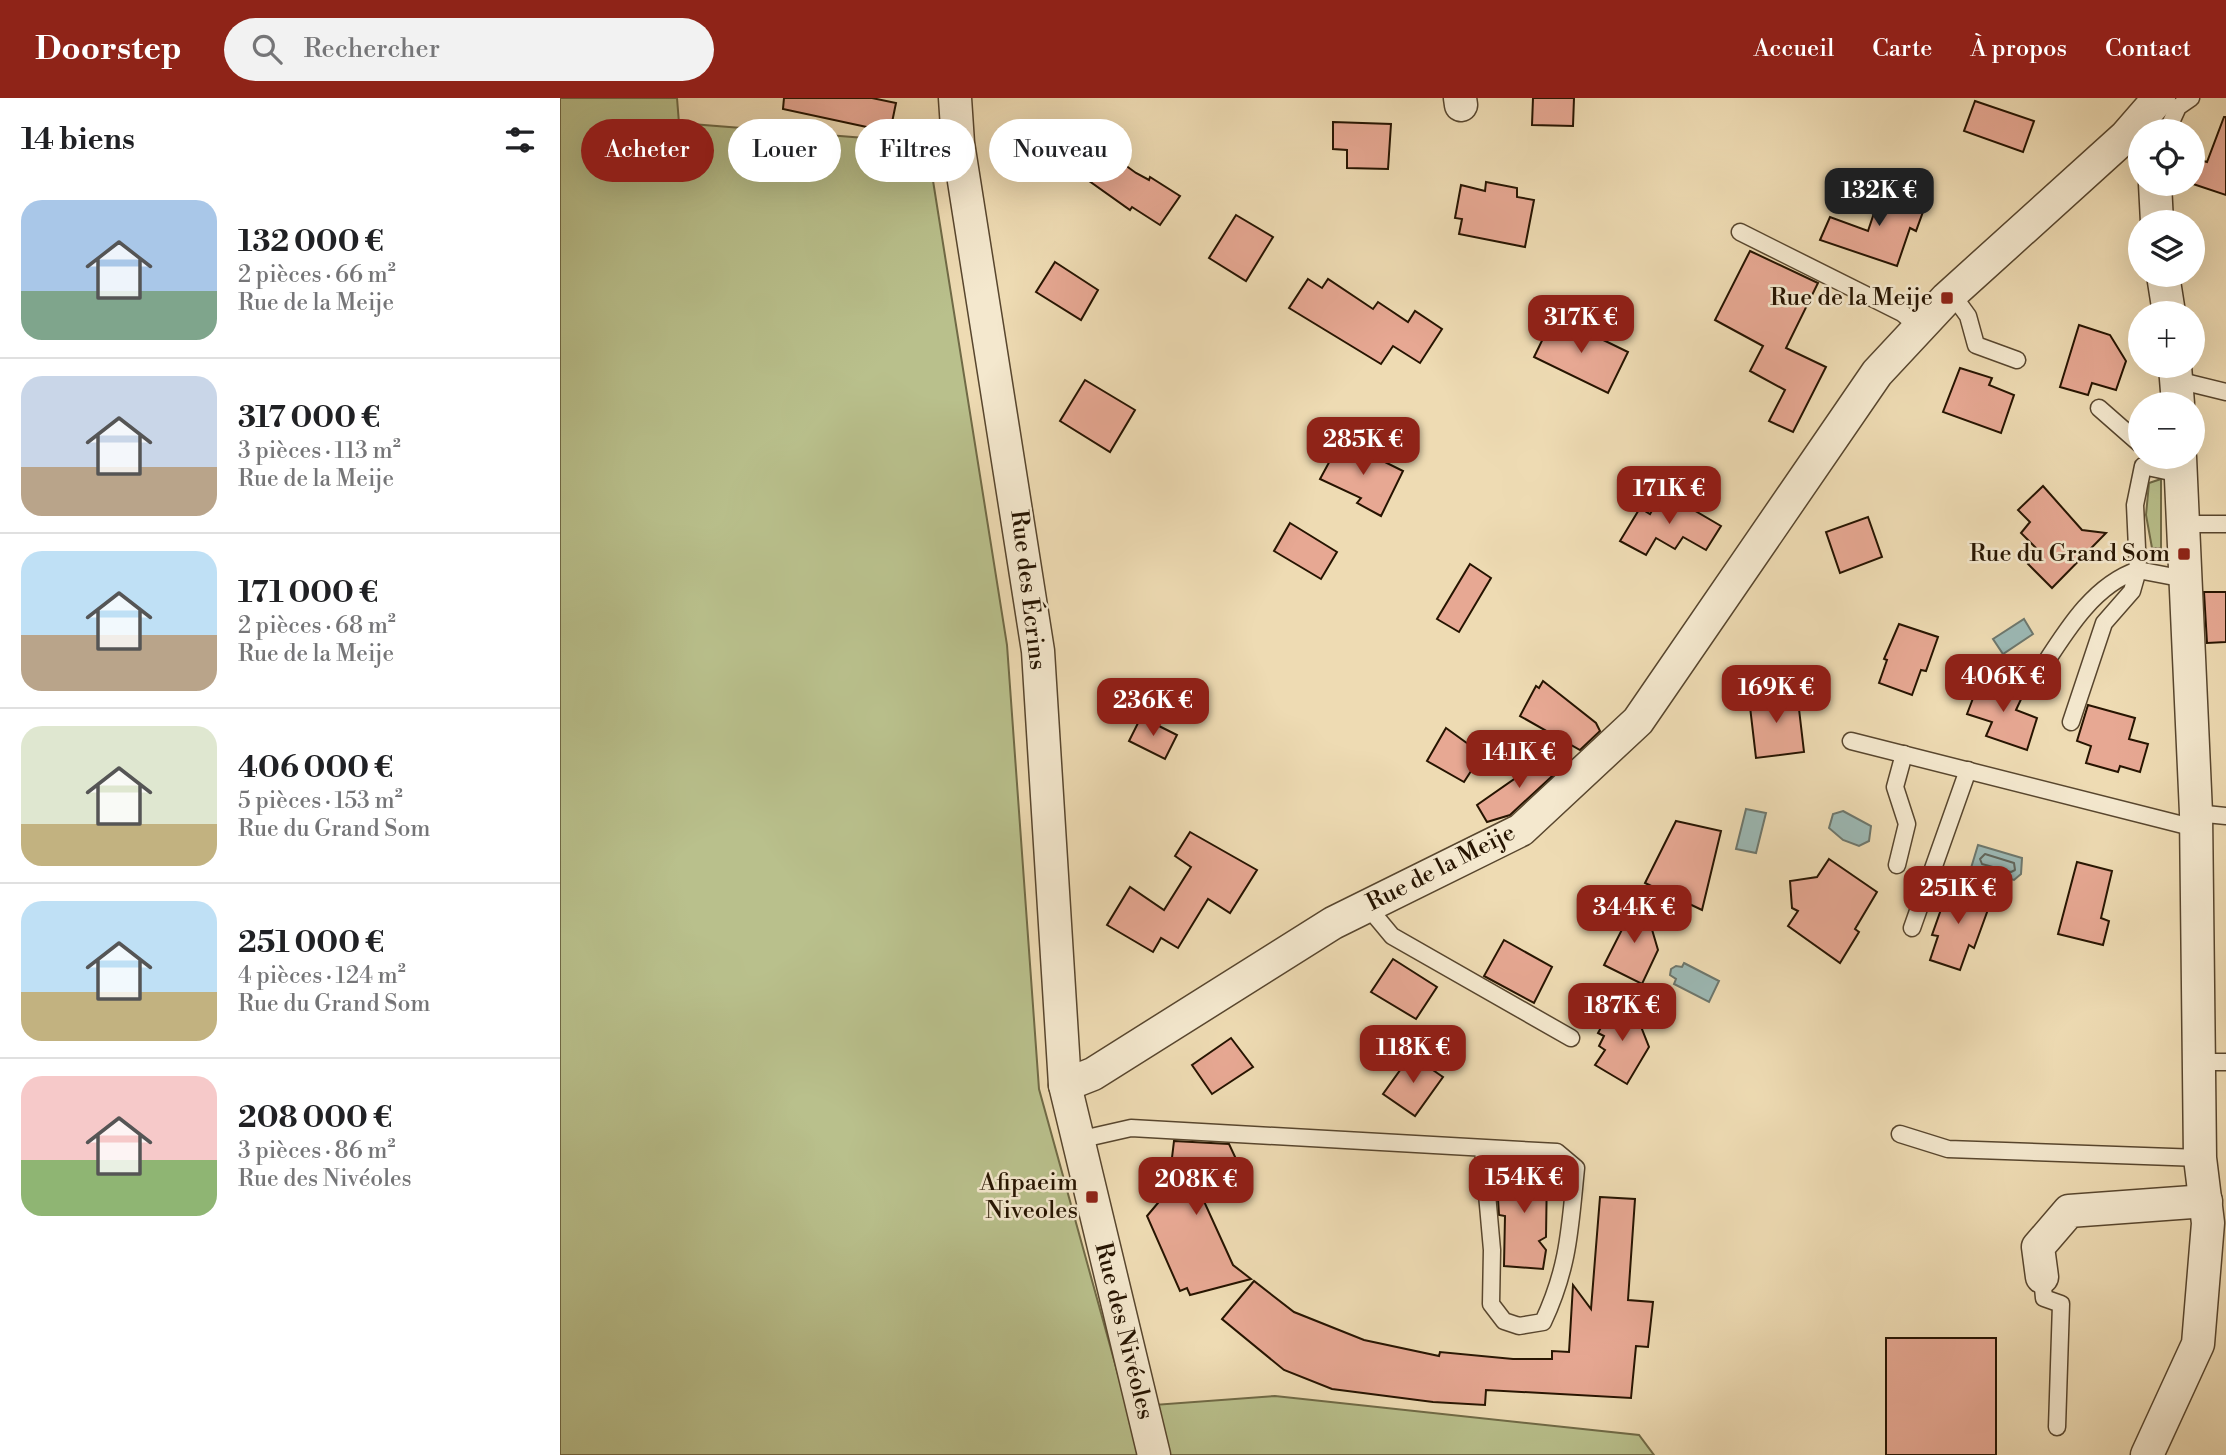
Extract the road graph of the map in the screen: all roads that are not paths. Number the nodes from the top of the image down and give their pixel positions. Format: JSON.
{"nodes":[{"id":1,"x":955,"y":98,"type":"edge"},
{"id":2,"x":2159,"y":98,"type":"edge"},
{"id":3,"x":2191,"y":98,"type":"edge"},
{"id":4,"x":2147,"y":119,"type":"edge"},
{"id":5,"x":2172,"y":119,"type":"edge"},
{"id":6,"x":2128,"y":146,"type":"edge"},
{"id":7,"x":1740,"y":232,"type":"dead end"},
{"id":8,"x":1952,"y":294,"type":"junction"},
{"id":9,"x":1919,"y":327,"type":"junction"},
{"id":10,"x":2017,"y":360,"type":"dead end"},
{"id":11,"x":2177,"y":383,"type":"edge"},
{"id":12,"x":2226,"y":391,"type":"edge"},
{"id":13,"x":2099,"y":408,"type":"dead end"},
{"id":14,"x":2128,"y":433,"type":"edge"},
{"id":15,"x":2142,"y":469,"type":"edge"},
{"id":16,"x":2166,"y":469,"type":"edge"},
{"id":17,"x":2182,"y":524,"type":"junction"},
{"id":18,"x":2226,"y":524,"type":"edge"},
{"id":19,"x":2138,"y":570,"type":"junction"},
{"id":20,"x":2185,"y":579,"type":"junction"},
{"id":21,"x":2035,"y":679,"type":"dead end"},
{"id":22,"x":2071,"y":722,"type":"dead end"},
{"id":23,"x":1851,"y":741,"type":"dead end"},
{"id":24,"x":1904,"y":754,"type":"junction"},
{"id":25,"x":1968,"y":771,"type":"junction"},
{"id":26,"x":2205,"y":819,"type":"edge"},
{"id":27,"x":1897,"y":865,"type":"dead end"},
{"id":28,"x":1367,"y":906,"type":"junction"},
{"id":29,"x":1912,"y":928,"type":"dead end"},
{"id":30,"x":1571,"y":1038,"type":"dead end"},
{"id":31,"x":2212,"y":1062,"type":"edge"},
{"id":32,"x":1065,"y":1085,"type":"junction"},
{"id":33,"x":1900,"y":1134,"type":"dead end"},
{"id":34,"x":1078,"y":1140,"type":"junction"},
{"id":35,"x":1483,"y":1149,"type":"junction"},
{"id":36,"x":2200,"y":1158,"type":"junction"},
{"id":37,"x":2216,"y":1201,"type":"edge"},
{"id":38,"x":2042,"y":1277,"type":"joint"},
{"id":39,"x":2057,"y":1427,"type":"dead end"},
{"id":40,"x":1154,"y":1455,"type":"edge"},
{"id":41,"x":2147,"y":1455,"type":"edge"}],
"edges":[{"from":1,"to":32,"type":"street","name":"Rue des Écrins"},
{"from":2,"to":4,"type":"street","name":"Rue de la Meije"},
{"from":3,"to":5,"type":"lane"},
{"from":6,"to":8,"type":"street","name":"Rue de la Meije"},
{"from":7,"to":9,"type":"lane"},
{"from":8,"to":9,"type":"street","name":"Rue de la Meije"},
{"from":8,"to":10,"type":"lane"},
{"from":9,"to":28,"type":"street","name":"Rue de la Meije"},
{"from":11,"to":12,"type":"lane"},
{"from":13,"to":14,"type":"lane"},
{"from":15,"to":19,"type":"lane"},
{"from":16,"to":17,"type":"street"},
{"from":17,"to":18,"type":"lane"},
{"from":17,"to":20,"type":"street"},
{"from":19,"to":20,"type":"lane"},
{"from":19,"to":21,"type":"lane"},
{"from":19,"to":22,"type":"lane"},
{"from":20,"to":26,"type":"street"},
{"from":23,"to":24,"type":"lane"},
{"from":24,"to":25,"type":"lane"},
{"from":24,"to":27,"type":"lane"},
{"from":25,"to":26,"type":"lane"},
{"from":25,"to":29,"type":"lane"},
{"from":26,"to":31,"type":"street"},
{"from":28,"to":30,"type":"lane"},
{"from":28,"to":32,"type":"street","name":"Rue de la Meije"},
{"from":31,"to":36,"type":"street"},
{"from":32,"to":34,"type":"street","name":"Rue des Nivéoles"},
{"from":33,"to":36,"type":"lane"},
{"from":34,"to":35,"type":"lane"},
{"from":34,"to":40,"type":"street","name":"Rue des Nivéoles"},
{"from":35,"to":35,"type":"lane"},
{"from":36,"to":37,"type":"street"},
{"from":37,"to":38,"type":"street"},
{"from":37,"to":41,"type":"street"},
{"from":38,"to":39,"type":"lane"}]}
